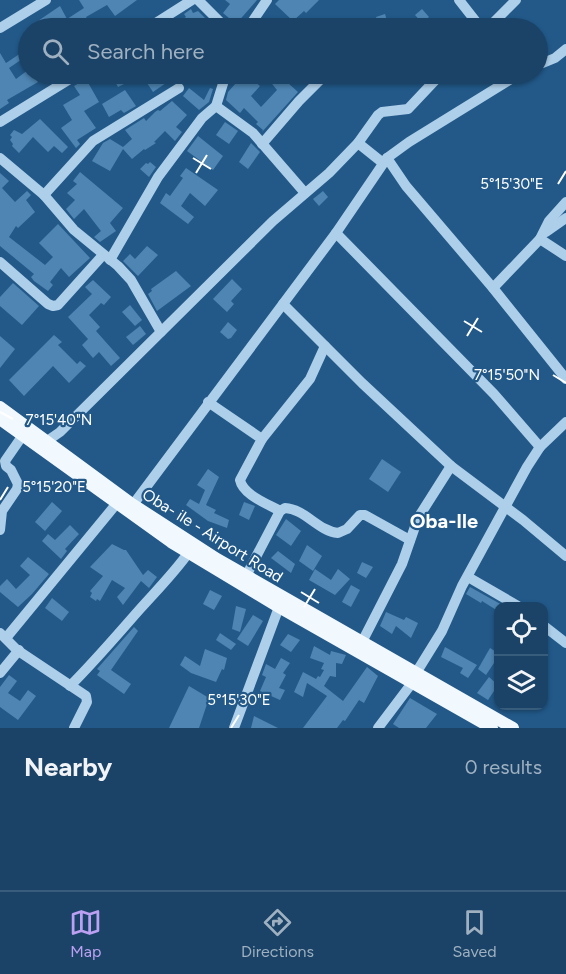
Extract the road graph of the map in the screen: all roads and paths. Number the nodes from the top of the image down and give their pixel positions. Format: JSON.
{"nodes":[{"id":1,"x":46,"y":0,"type":"edge"},
{"id":2,"x":192,"y":0,"type":"edge"},
{"id":3,"x":198,"y":0,"type":"edge"},
{"id":4,"x":267,"y":0,"type":"edge"},
{"id":5,"x":459,"y":0,"type":"edge"},
{"id":6,"x":516,"y":0,"type":"edge"},
{"id":7,"x":164,"y":18,"type":"edge"},
{"id":8,"x":216,"y":18,"type":"edge"},
{"id":9,"x":255,"y":18,"type":"edge"},
{"id":10,"x":473,"y":18,"type":"edge"},
{"id":11,"x":498,"y":18,"type":"edge"},
{"id":12,"x":0,"y":28,"type":"edge"},
{"id":13,"x":566,"y":49,"type":"edge"},
{"id":14,"x":548,"y":61,"type":"edge"},
{"id":15,"x":62,"y":84,"type":"edge"},
{"id":16,"x":223,"y":84,"type":"edge"},
{"id":17,"x":316,"y":84,"type":"edge"},
{"id":18,"x":432,"y":84,"type":"edge"},
{"id":19,"x":503,"y":84,"type":"edge"},
{"id":20,"x":179,"y":88,"type":"dead end"},
{"id":21,"x":216,"y":106,"type":"junction"},
{"id":22,"x":0,"y":122,"type":"edge"},
{"id":23,"x":358,"y":142,"type":"junction"},
{"id":24,"x":262,"y":144,"type":"junction"},
{"id":25,"x":0,"y":158,"type":"edge"},
{"id":26,"x":385,"y":161,"type":"junction"},
{"id":27,"x":305,"y":193,"type":"junction"},
{"id":28,"x":44,"y":195,"type":"junction"},
{"id":29,"x":566,"y":202,"type":"edge"},
{"id":30,"x":566,"y":218,"type":"edge"},
{"id":31,"x":336,"y":233,"type":"junction"},
{"id":32,"x":542,"y":236,"type":"junction"},
{"id":33,"x":566,"y":256,"type":"edge"},
{"id":34,"x":106,"y":257,"type":"junction"},
{"id":35,"x":0,"y":263,"type":"edge"},
{"id":36,"x":493,"y":288,"type":"junction"},
{"id":37,"x":283,"y":304,"type":"junction"},
{"id":38,"x":161,"y":332,"type":"junction"},
{"id":39,"x":325,"y":346,"type":"junction"},
{"id":40,"x":566,"y":379,"type":"edge"},
{"id":41,"x":208,"y":402,"type":"junction"},
{"id":42,"x":0,"y":407,"type":"edge"},
{"id":43,"x":0,"y":418,"type":"edge"},
{"id":44,"x":566,"y":423,"type":"edge"},
{"id":45,"x":23,"y":435,"type":"junction"},
{"id":46,"x":262,"y":439,"type":"junction"},
{"id":47,"x":47,"y":441,"type":"junction"},
{"id":48,"x":540,"y":447,"type":"junction"},
{"id":49,"x":452,"y":466,"type":"junction"},
{"id":50,"x":119,"y":500,"type":"junction"},
{"id":51,"x":506,"y":507,"type":"junction"},
{"id":52,"x":130,"y":508,"type":"junction"},
{"id":53,"x":280,"y":511,"type":"junction"},
{"id":54,"x":0,"y":530,"type":"edge"},
{"id":55,"x":173,"y":538,"type":"junction"},
{"id":56,"x":410,"y":540,"type":"junction"},
{"id":57,"x":189,"y":552,"type":"junction"},
{"id":58,"x":566,"y":556,"type":"edge"},
{"id":59,"x":246,"y":576,"type":"junction"},
{"id":60,"x":468,"y":577,"type":"junction"},
{"id":61,"x":511,"y":602,"type":"edge"},
{"id":62,"x":279,"y":608,"type":"junction"},
{"id":63,"x":548,"y":630,"type":"edge"},
{"id":64,"x":3,"y":636,"type":"edge"},
{"id":65,"x":362,"y":642,"type":"junction"},
{"id":66,"x":566,"y":643,"type":"edge"},
{"id":67,"x":19,"y":651,"type":"junction"},
{"id":68,"x":0,"y":673,"type":"edge"},
{"id":69,"x":414,"y":678,"type":"junction"},
{"id":70,"x":70,"y":686,"type":"junction"},
{"id":71,"x":74,"y":728,"type":"edge"},
{"id":72,"x":234,"y":728,"type":"edge"},
{"id":73,"x":378,"y":728,"type":"edge"},
{"id":74,"x":492,"y":728,"type":"edge"},
{"id":75,"x":513,"y":728,"type":"edge"}],
"edges":[{"from":1,"to":12,"type":"street"},
{"from":2,"to":7,"type":"street"},
{"from":3,"to":8,"type":"street"},
{"from":4,"to":9,"type":"street"},
{"from":5,"to":10,"type":"street"},
{"from":6,"to":11,"type":"street"},
{"from":13,"to":14,"type":"street"},
{"from":15,"to":22,"type":"street"},
{"from":16,"to":21,"type":"street"},
{"from":17,"to":24,"type":"street"},
{"from":18,"to":23,"type":"street"},
{"from":19,"to":26,"type":"street"},
{"from":20,"to":28,"type":"street"},
{"from":21,"to":24,"type":"street"},
{"from":21,"to":34,"type":"street"},
{"from":23,"to":26,"type":"street"},
{"from":23,"to":27,"type":"street"},
{"from":24,"to":27,"type":"street"},
{"from":25,"to":28,"type":"street"},
{"from":26,"to":31,"type":"street"},
{"from":26,"to":36,"type":"street"},
{"from":27,"to":38,"type":"street"},
{"from":28,"to":34,"type":"street"},
{"from":29,"to":32,"type":"street"},
{"from":30,"to":32,"type":"street"},
{"from":31,"to":37,"type":"street"},
{"from":31,"to":48,"type":"street"},
{"from":32,"to":33,"type":"street"},
{"from":32,"to":36,"type":"street"},
{"from":34,"to":35,"type":"street"},
{"from":34,"to":38,"type":"street"},
{"from":36,"to":40,"type":"street"},
{"from":37,"to":39,"type":"street"},
{"from":37,"to":41,"type":"street"},
{"from":38,"to":47,"type":"street"},
{"from":39,"to":46,"type":"street"},
{"from":39,"to":49,"type":"street"},
{"from":41,"to":46,"type":"street"},
{"from":41,"to":52,"type":"street"},
{"from":42,"to":47,"type":"main road","name":"Oba- ile - Airport Road"},
{"from":43,"to":45,"type":"main road","name":"Oba- ile - Airport Road"},
{"from":44,"to":48,"type":"street"},
{"from":45,"to":50,"type":"main road","name":"Oba- ile - Airport Road"},
{"from":45,"to":54,"type":"street"},
{"from":46,"to":53,"type":"street"},
{"from":47,"to":50,"type":"main road","name":"Oba- ile - Airport Road"},
{"from":48,"to":51,"type":"street"},
{"from":49,"to":51,"type":"street"},
{"from":49,"to":56,"type":"street"},
{"from":50,"to":52,"type":"main road","name":"Oba- ile - Airport Road"},
{"from":50,"to":64,"type":"street"},
{"from":51,"to":58,"type":"street"},
{"from":51,"to":60,"type":"street"},
{"from":52,"to":55,"type":"main road","name":"Oba- ile - Airport Road"},
{"from":53,"to":56,"type":"street"},
{"from":53,"to":59,"type":"street"},
{"from":55,"to":57,"type":"main road","name":"Oba- ile - Airport Road"},
{"from":55,"to":59,"type":"main road","name":"Oba- ile - Airport Road"},
{"from":56,"to":65,"type":"street"},
{"from":57,"to":62,"type":"main road","name":"Oba- ile - Airport Road"},
{"from":57,"to":70,"type":"street"},
{"from":59,"to":65,"type":"main road","name":"Oba- ile - Airport Road"},
{"from":60,"to":61,"type":"street"},
{"from":60,"to":69,"type":"street"},
{"from":62,"to":69,"type":"main road","name":"Oba- ile - Airport Road"},
{"from":62,"to":72,"type":"street"},
{"from":63,"to":66,"type":"street"},
{"from":64,"to":67,"type":"street"},
{"from":65,"to":69,"type":"main road","name":"Oba- ile - Airport Road"},
{"from":67,"to":68,"type":"street"},
{"from":67,"to":70,"type":"street"},
{"from":69,"to":73,"type":"street"},
{"from":69,"to":74,"type":"main road","name":"Oba- ile - Airport Road"},
{"from":69,"to":75,"type":"main road","name":"Oba- ile - Airport Road"},
{"from":70,"to":71,"type":"street"}]}
